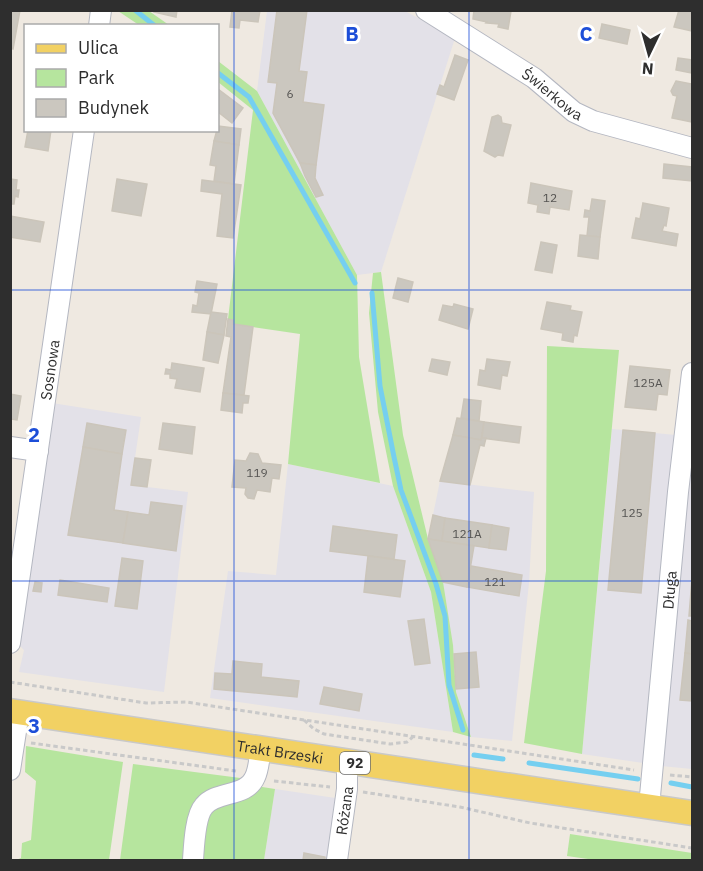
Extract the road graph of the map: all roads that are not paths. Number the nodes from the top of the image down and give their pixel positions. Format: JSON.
{"nodes":[{"id":1,"x":426,"y":10,"type":"edge"},
{"id":2,"x":84,"y":132,"type":"edge"},
{"id":3,"x":693,"y":148,"type":"edge"},
{"id":4,"x":693,"y":373,"type":"edge"},
{"id":5,"x":10,"y":447,"type":"edge"},
{"id":6,"x":38,"y":451,"type":"junction"},
{"id":7,"x":10,"y":643,"type":"edge"},
{"id":8,"x":15,"y":711,"type":"edge"},
{"id":9,"x":261,"y":749,"type":"junction"},
{"id":10,"x":347,"y":762,"type":"junction"},
{"id":11,"x":10,"y":770,"type":"edge"},
{"id":12,"x":649,"y":807,"type":"junction"},
{"id":13,"x":693,"y":813,"type":"edge"},
{"id":14,"x":192,"y":861,"type":"edge"},
{"id":15,"x":338,"y":861,"type":"edge"}],
"edges":[{"from":1,"to":3,"type":"street","name":"Świerkowa"},
{"from":2,"to":6,"type":"street","name":"Sosnowa"},
{"from":4,"to":12,"type":"street","name":"Długa"},
{"from":5,"to":6,"type":"street"},
{"from":6,"to":7,"type":"street","name":"Sosnowa"},
{"from":8,"to":9,"type":"main road","name":"Trakt Brzeski","number":"92"},
{"from":8,"to":11,"type":"street"},
{"from":9,"to":10,"type":"main road","name":"Trakt Brzeski","number":"92"},
{"from":9,"to":14,"type":"street"},
{"from":10,"to":12,"type":"main road","name":"Trakt Brzeski","number":"92"},
{"from":10,"to":15,"type":"street","name":"Różana"},
{"from":12,"to":13,"type":"main road","name":"Trakt Brzeski","number":"92"}]}
